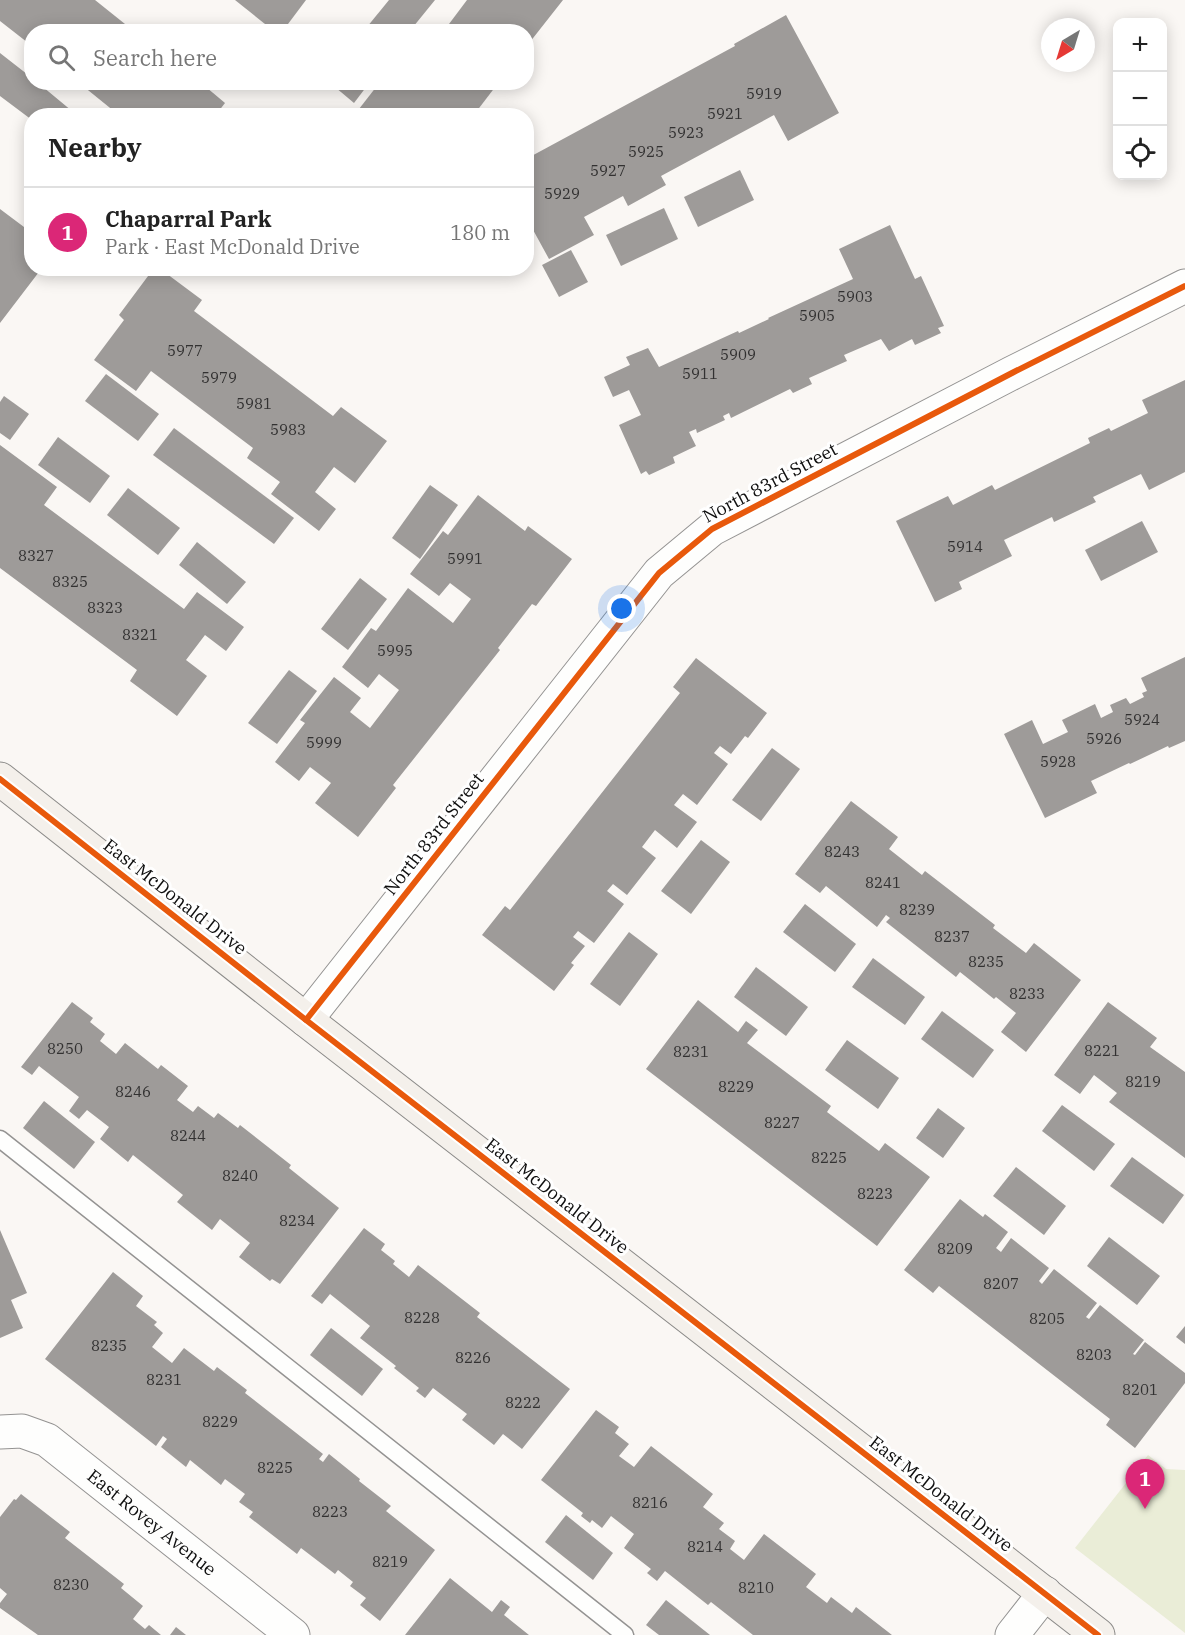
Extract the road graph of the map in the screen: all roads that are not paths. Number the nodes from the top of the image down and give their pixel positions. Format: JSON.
{"nodes":[{"id":1,"x":1185,"y":286,"type":"edge"},
{"id":2,"x":0,"y":779,"type":"edge"},
{"id":3,"x":306,"y":1020,"type":"junction"},
{"id":4,"x":0,"y":1139,"type":"edge"},
{"id":5,"x":0,"y":1432,"type":"edge"},
{"id":6,"x":1045,"y":1593,"type":"junction"},
{"id":7,"x":293,"y":1635,"type":"edge"},
{"id":8,"x":625,"y":1635,"type":"edge"},
{"id":9,"x":1012,"y":1635,"type":"edge"},
{"id":10,"x":1098,"y":1635,"type":"edge"}],
"edges":[{"from":1,"to":3,"type":"street","name":"North 83rd Street"},
{"from":2,"to":3,"type":"main road","name":"East McDonald Drive"},
{"from":3,"to":6,"type":"main road","name":"East McDonald Drive"},
{"from":4,"to":8,"type":"lane"},
{"from":5,"to":7,"type":"street","name":"East Rovey Avenue"},
{"from":6,"to":9,"type":"street"},
{"from":6,"to":10,"type":"main road","name":"East McDonald Drive"}]}
